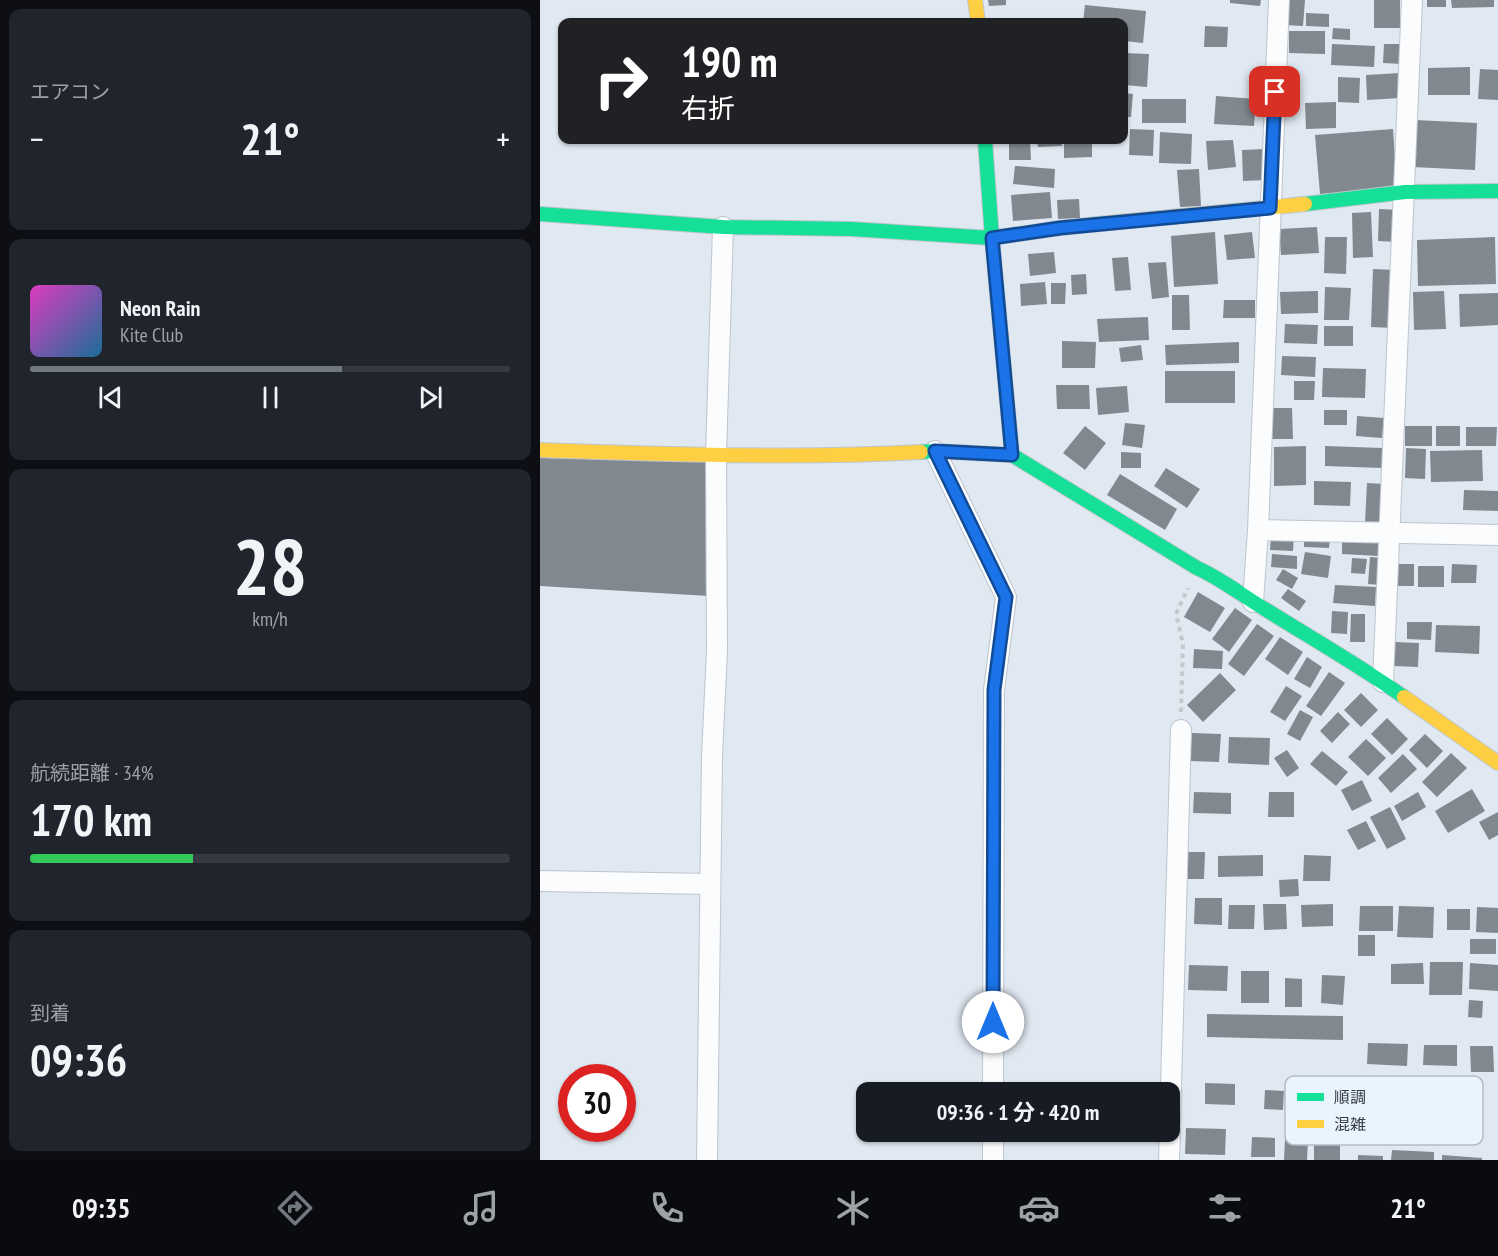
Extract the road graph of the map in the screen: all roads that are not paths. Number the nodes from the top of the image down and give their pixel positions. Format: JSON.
{"nodes":[{"id":1,"x":975,"y":0,"type":"edge"},
{"id":2,"x":1279,"y":0,"type":"edge"},
{"id":3,"x":1412,"y":0,"type":"edge"},
{"id":4,"x":977,"y":18,"type":"edge"},
{"id":5,"x":985,"y":144,"type":"edge"},
{"id":6,"x":1498,"y":191,"type":"edge"},
{"id":7,"x":1405,"y":192,"type":"junction"},
{"id":8,"x":1270,"y":208,"type":"junction"},
{"id":9,"x":540,"y":214,"type":"edge"},
{"id":10,"x":723,"y":227,"type":"junction"},
{"id":11,"x":992,"y":238,"type":"junction"},
{"id":12,"x":540,"y":450,"type":"edge"},
{"id":13,"x":935,"y":451,"type":"junction"},
{"id":14,"x":716,"y":455,"type":"junction"},
{"id":15,"x":1012,"y":455,"type":"junction"},
{"id":16,"x":1258,"y":530,"type":"junction"},
{"id":17,"x":1390,"y":532,"type":"junction"},
{"id":18,"x":1498,"y":536,"type":"edge"},
{"id":19,"x":1253,"y":602,"type":"junction"},
{"id":20,"x":1383,"y":682,"type":"junction"},
{"id":21,"x":1181,"y":730,"type":"road end"},
{"id":22,"x":1498,"y":763,"type":"edge"},
{"id":23,"x":540,"y":880,"type":"edge"},
{"id":24,"x":710,"y":884,"type":"junction"},
{"id":25,"x":993,"y":1082,"type":"edge"},
{"id":26,"x":1171,"y":1082,"type":"edge"},
{"id":27,"x":993,"y":1142,"type":"edge"},
{"id":28,"x":1170,"y":1142,"type":"edge"},
{"id":29,"x":707,"y":1160,"type":"edge"},
{"id":30,"x":993,"y":1160,"type":"edge"},
{"id":31,"x":1169,"y":1160,"type":"edge"}],
"edges":[{"from":1,"to":4,"type":"street"},
{"from":2,"to":8,"type":"street"},
{"from":3,"to":7,"type":"street"},
{"from":5,"to":11,"type":"street"},
{"from":6,"to":7,"type":"street"},
{"from":7,"to":8,"type":"street"},
{"from":7,"to":17,"type":"street"},
{"from":8,"to":11,"type":"street"},
{"from":8,"to":16,"type":"street"},
{"from":9,"to":10,"type":"street"},
{"from":10,"to":11,"type":"street"},
{"from":10,"to":14,"type":"street"},
{"from":11,"to":15,"type":"street"},
{"from":12,"to":14,"type":"street"},
{"from":13,"to":14,"type":"street"},
{"from":13,"to":15,"type":"street"},
{"from":13,"to":25,"type":"street"},
{"from":14,"to":24,"type":"street"},
{"from":15,"to":19,"type":"street"},
{"from":16,"to":17,"type":"street"},
{"from":16,"to":19,"type":"street"},
{"from":17,"to":18,"type":"street"},
{"from":17,"to":20,"type":"street"},
{"from":19,"to":20,"type":"street"},
{"from":20,"to":22,"type":"street"},
{"from":21,"to":26,"type":"street"},
{"from":23,"to":24,"type":"street"},
{"from":24,"to":29,"type":"street"},
{"from":27,"to":30,"type":"street"},
{"from":28,"to":31,"type":"street"}]}
